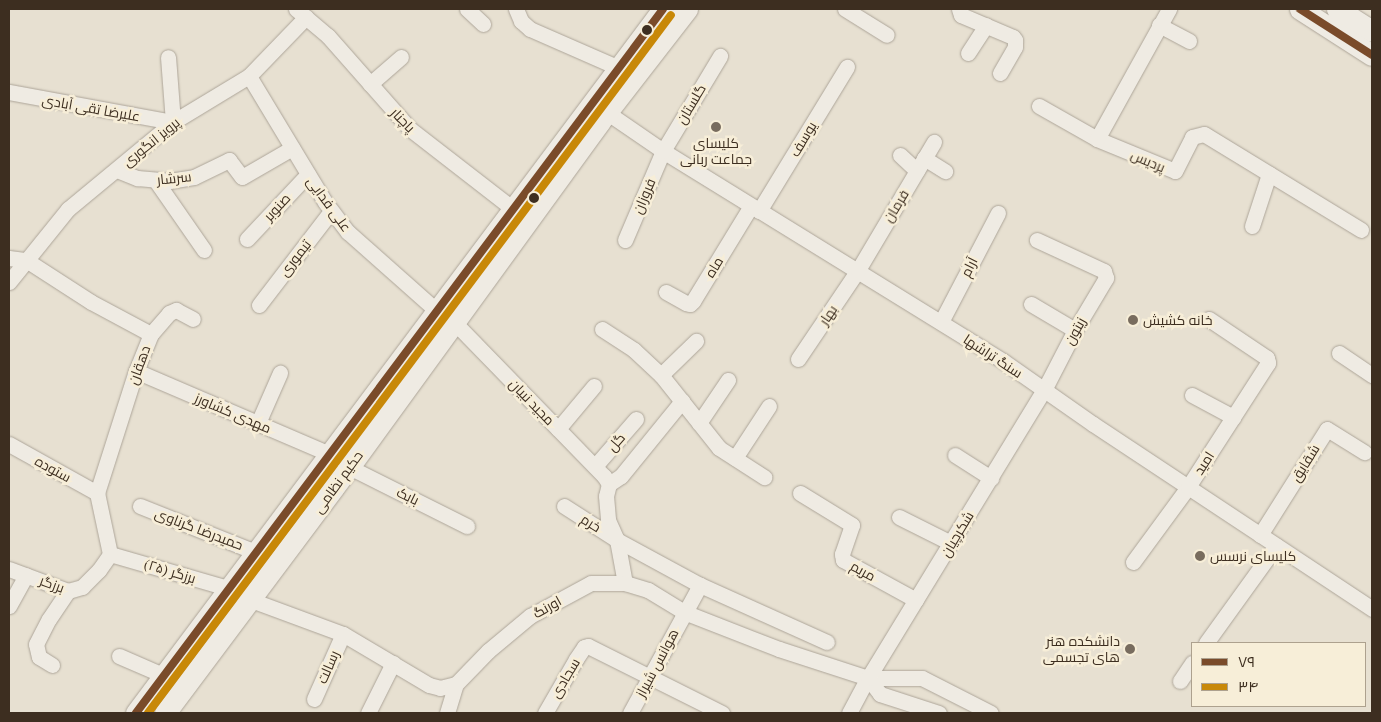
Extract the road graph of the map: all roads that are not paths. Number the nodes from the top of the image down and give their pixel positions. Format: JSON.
{"nodes":[{"id":1,"x":467,"y":9,"type":"edge"},
{"id":2,"x":516,"y":9,"type":"edge"},
{"id":3,"x":663,"y":9,"type":"edge"},
{"id":4,"x":687,"y":9,"type":"edge"},
{"id":5,"x":845,"y":9,"type":"edge"},
{"id":6,"x":959,"y":9,"type":"edge"},
{"id":7,"x":1169,"y":9,"type":"edge"},
{"id":8,"x":1300,"y":9,"type":"edge"},
{"id":9,"x":1337,"y":9,"type":"edge"},
{"id":10,"x":303,"y":12,"type":"edge"},
{"id":11,"x":483,"y":24,"type":"dead end"},
{"id":12,"x":986,"y":25,"type":"junction"},
{"id":13,"x":1159,"y":25,"type":"junction"},
{"id":14,"x":1372,"y":31,"type":"edge"},
{"id":15,"x":887,"y":35,"type":"dead end"},
{"id":16,"x":1189,"y":41,"type":"dead end"},
{"id":17,"x":968,"y":53,"type":"dead end"},
{"id":18,"x":1372,"y":55,"type":"edge"},
{"id":19,"x":720,"y":56,"type":"dead end"},
{"id":20,"x":168,"y":57,"type":"dead end"},
{"id":21,"x":401,"y":57,"type":"dead end"},
{"id":22,"x":847,"y":67,"type":"dead end"},
{"id":23,"x":619,"y":68,"type":"junction"},
{"id":24,"x":1000,"y":73,"type":"dead end"},
{"id":25,"x":249,"y":76,"type":"junction"},
{"id":26,"x":370,"y":84,"type":"junction"},
{"id":27,"x":9,"y":92,"type":"edge"},
{"id":28,"x":1039,"y":106,"type":"dead end"},
{"id":29,"x":599,"y":107,"type":"junction"},
{"id":30,"x":173,"y":122,"type":"junction"},
{"id":31,"x":1097,"y":139,"type":"junction"},
{"id":32,"x":934,"y":142,"type":"dead end"},
{"id":33,"x":292,"y":148,"type":"junction"},
{"id":34,"x":663,"y":151,"type":"junction"},
{"id":35,"x":900,"y":155,"type":"dead end"},
{"id":36,"x":921,"y":164,"type":"junction"},
{"id":37,"x":116,"y":170,"type":"junction"},
{"id":38,"x":945,"y":171,"type":"dead end"},
{"id":39,"x":308,"y":174,"type":"junction"},
{"id":40,"x":1269,"y":174,"type":"junction"},
{"id":41,"x":156,"y":181,"type":"junction"},
{"id":42,"x":513,"y":209,"type":"junction"},
{"id":43,"x":755,"y":209,"type":"junction"},
{"id":44,"x":332,"y":211,"type":"junction"},
{"id":45,"x":998,"y":212,"type":"dead end"},
{"id":46,"x":1252,"y":226,"type":"dead end"},
{"id":47,"x":1361,"y":230,"type":"dead end"},
{"id":48,"x":247,"y":239,"type":"dead end"},
{"id":49,"x":624,"y":240,"type":"dead end"},
{"id":50,"x":1036,"y":240,"type":"dead end"},
{"id":51,"x":204,"y":250,"type":"dead end"},
{"id":52,"x":9,"y":258,"type":"edge"},
{"id":53,"x":26,"y":260,"type":"junction"},
{"id":54,"x":858,"y":270,"type":"junction"},
{"id":55,"x":9,"y":282,"type":"edge"},
{"id":56,"x":666,"y":292,"type":"dead end"},
{"id":57,"x":1031,"y":304,"type":"dead end"},
{"id":58,"x":259,"y":305,"type":"dead end"},
{"id":59,"x":436,"y":310,"type":"junction"},
{"id":60,"x":193,"y":318,"type":"dead end"},
{"id":61,"x":1209,"y":319,"type":"dead end"},
{"id":62,"x":454,"y":322,"type":"junction"},
{"id":63,"x":941,"y":322,"type":"junction"},
{"id":64,"x":602,"y":329,"type":"dead end"},
{"id":65,"x":1075,"y":330,"type":"junction"},
{"id":66,"x":151,"y":334,"type":"junction"},
{"id":67,"x":696,"y":342,"type":"dead end"},
{"id":68,"x":1339,"y":353,"type":"dead end"},
{"id":69,"x":798,"y":359,"type":"dead end"},
{"id":70,"x":136,"y":372,"type":"junction"},
{"id":71,"x":280,"y":373,"type":"dead end"},
{"id":72,"x":662,"y":375,"type":"junction"},
{"id":73,"x":1372,"y":375,"type":"edge"},
{"id":74,"x":728,"y":380,"type":"dead end"},
{"id":75,"x":594,"y":386,"type":"dead end"},
{"id":76,"x":1044,"y":390,"type":"junction"},
{"id":77,"x":1192,"y":395,"type":"dead end"},
{"id":78,"x":682,"y":401,"type":"junction"},
{"id":79,"x":769,"y":406,"type":"dead end"},
{"id":80,"x":1233,"y":417,"type":"junction"},
{"id":81,"x":636,"y":419,"type":"dead end"},
{"id":82,"x":698,"y":423,"type":"junction"},
{"id":83,"x":258,"y":424,"type":"junction"},
{"id":84,"x":558,"y":428,"type":"junction"},
{"id":85,"x":9,"y":444,"type":"edge"},
{"id":86,"x":1364,"y":452,"type":"dead end"},
{"id":87,"x":330,"y":454,"type":"junction"},
{"id":88,"x":955,"y":455,"type":"dead end"},
{"id":89,"x":735,"y":458,"type":"junction"},
{"id":90,"x":596,"y":465,"type":"junction"},
{"id":91,"x":349,"y":467,"type":"junction"},
{"id":92,"x":764,"y":477,"type":"dead end"},
{"id":93,"x":991,"y":478,"type":"junction"},
{"id":94,"x":609,"y":484,"type":"junction"},
{"id":95,"x":1188,"y":487,"type":"junction"},
{"id":96,"x":97,"y":493,"type":"junction"},
{"id":97,"x":800,"y":493,"type":"dead end"},
{"id":98,"x":140,"y":506,"type":"dead end"},
{"id":99,"x":564,"y":506,"type":"dead end"},
{"id":100,"x":899,"y":517,"type":"dead end"},
{"id":101,"x":467,"y":526,"type":"dead end"},
{"id":102,"x":1260,"y":535,"type":"junction"},
{"id":103,"x":617,"y":540,"type":"junction"},
{"id":104,"x":952,"y":543,"type":"junction"},
{"id":105,"x":1276,"y":546,"type":"junction"},
{"id":106,"x":258,"y":553,"type":"junction"},
{"id":107,"x":110,"y":554,"type":"junction"},
{"id":108,"x":1133,"y":562,"type":"dead end"},
{"id":109,"x":9,"y":569,"type":"edge"},
{"id":110,"x":26,"y":575,"type":"junction"},
{"id":111,"x":625,"y":583,"type":"junction"},
{"id":112,"x":700,"y":586,"type":"junction"},
{"id":113,"x":231,"y":590,"type":"junction"},
{"id":114,"x":68,"y":591,"type":"junction"},
{"id":115,"x":251,"y":600,"type":"junction"},
{"id":116,"x":916,"y":600,"type":"junction"},
{"id":117,"x":9,"y":606,"type":"edge"},
{"id":118,"x":1372,"y":609,"type":"edge"},
{"id":119,"x":684,"y":612,"type":"junction"},
{"id":120,"x":343,"y":634,"type":"junction"},
{"id":121,"x":827,"y":642,"type":"dead end"},
{"id":122,"x":1207,"y":642,"type":"edge"},
{"id":123,"x":118,"y":656,"type":"dead end"},
{"id":124,"x":393,"y":663,"type":"junction"},
{"id":125,"x":1191,"y":664,"type":"edge"},
{"id":126,"x":52,"y":665,"type":"dead end"},
{"id":127,"x":164,"y":676,"type":"junction"},
{"id":128,"x":650,"y":676,"type":"junction"},
{"id":129,"x":868,"y":678,"type":"junction"},
{"id":130,"x":1180,"y":681,"type":"dead end"},
{"id":131,"x":456,"y":684,"type":"junction"},
{"id":132,"x":314,"y":699,"type":"dead end"},
{"id":133,"x":136,"y":713,"type":"edge"},
{"id":134,"x":166,"y":713,"type":"edge"},
{"id":135,"x":368,"y":713,"type":"edge"},
{"id":136,"x":447,"y":713,"type":"edge"},
{"id":137,"x":545,"y":713,"type":"edge"},
{"id":138,"x":630,"y":713,"type":"edge"},
{"id":139,"x":722,"y":713,"type":"edge"},
{"id":140,"x":849,"y":713,"type":"edge"},
{"id":141,"x":939,"y":713,"type":"edge"},
{"id":142,"x":991,"y":713,"type":"edge"}],
"edges":[{"from":1,"to":11,"type":"street"},
{"from":2,"to":23,"type":"street"},
{"from":3,"to":23,"type":"main road","name":"حکیم نظامی"},
{"from":4,"to":29,"type":"main road","name":"حکیم نظامی"},
{"from":5,"to":15,"type":"street"},
{"from":6,"to":12,"type":"street"},
{"from":7,"to":13,"type":"street"},
{"from":8,"to":18,"type":"main road"},
{"from":9,"to":14,"type":"main road"},
{"from":10,"to":25,"type":"street","name":"پرویز انگوری"},
{"from":10,"to":26,"type":"street","name":"پاچنار"},
{"from":12,"to":17,"type":"street"},
{"from":12,"to":24,"type":"street"},
{"from":13,"to":16,"type":"street"},
{"from":13,"to":31,"type":"street"},
{"from":19,"to":34,"type":"street","name":"گلستان"},
{"from":20,"to":30,"type":"street"},
{"from":21,"to":26,"type":"street"},
{"from":22,"to":43,"type":"street","name":"یوسف"},
{"from":23,"to":29,"type":"main road","name":"حکیم نظامی"},
{"from":25,"to":30,"type":"street","name":"پرویز انگوری"},
{"from":25,"to":33,"type":"street","name":"علی فدایی"},
{"from":26,"to":42,"type":"street","name":"پاچنار"},
{"from":27,"to":30,"type":"street","name":"علیرضا تقی آبادی"},
{"from":28,"to":31,"type":"street"},
{"from":29,"to":34,"type":"street","name":"سنگ تراشها"},
{"from":29,"to":42,"type":"main road","name":"حکیم نظامی"},
{"from":29,"to":62,"type":"main road","name":"حکیم نظامی"},
{"from":30,"to":37,"type":"street","name":"پرویز انگوری"},
{"from":31,"to":40,"type":"street","name":"پردیس"},
{"from":32,"to":36,"type":"street","name":"فرمان"},
{"from":33,"to":39,"type":"street","name":"علی فدایی"},
{"from":33,"to":41,"type":"street","name":"سرشار"},
{"from":34,"to":43,"type":"street","name":"سنگ تراشها"},
{"from":34,"to":49,"type":"street","name":"فروزان"},
{"from":35,"to":36,"type":"street"},
{"from":36,"to":38,"type":"street"},
{"from":36,"to":54,"type":"street","name":"فرمان"},
{"from":37,"to":41,"type":"street","name":"سرشار"},
{"from":37,"to":53,"type":"street","name":"پرویز انگوری"},
{"from":39,"to":44,"type":"street","name":"علی فدایی"},
{"from":39,"to":48,"type":"street","name":"صنوبر"},
{"from":40,"to":46,"type":"street"},
{"from":40,"to":47,"type":"street","name":"پردیس"},
{"from":41,"to":51,"type":"street"},
{"from":42,"to":59,"type":"main road","name":"حکیم نظامی"},
{"from":43,"to":54,"type":"street","name":"سنگ تراشها"},
{"from":43,"to":56,"type":"street","name":"ماه"},
{"from":44,"to":58,"type":"street","name":"تیموری"},
{"from":44,"to":59,"type":"street","name":"علی فدایی"},
{"from":45,"to":63,"type":"street","name":"آرام"},
{"from":50,"to":65,"type":"street","name":"زیتون"},
{"from":52,"to":53,"type":"street","name":"دهقان"},
{"from":53,"to":55,"type":"street","name":"پرویز انگوری"},
{"from":53,"to":66,"type":"street","name":"دهقان"},
{"from":54,"to":63,"type":"street","name":"سنگ تراشها"},
{"from":54,"to":69,"type":"street","name":"بهار"},
{"from":57,"to":65,"type":"street"},
{"from":59,"to":87,"type":"main road","name":"حکیم نظامی"},
{"from":60,"to":66,"type":"street"},
{"from":61,"to":80,"type":"street","name":"امید"},
{"from":62,"to":84,"type":"street","name":"مجید نبیان"},
{"from":62,"to":91,"type":"main road","name":"حکیم نظامی"},
{"from":63,"to":76,"type":"street","name":"سنگ تراشها"},
{"from":64,"to":72,"type":"street"},
{"from":65,"to":76,"type":"street","name":"زیتون"},
{"from":66,"to":70,"type":"street","name":"دهقان"},
{"from":67,"to":72,"type":"street"},
{"from":68,"to":73,"type":"street"},
{"from":70,"to":83,"type":"street","name":"مهدی کشاورز"},
{"from":70,"to":96,"type":"street","name":"دهقان"},
{"from":71,"to":83,"type":"street"},
{"from":72,"to":78,"type":"street"},
{"from":74,"to":82,"type":"street"},
{"from":75,"to":84,"type":"street"},
{"from":76,"to":93,"type":"street","name":"شکرچیان"},
{"from":76,"to":95,"type":"street","name":"سنگ تراشها"},
{"from":77,"to":80,"type":"street"},
{"from":78,"to":82,"type":"street"},
{"from":78,"to":94,"type":"street"},
{"from":79,"to":89,"type":"street"},
{"from":80,"to":95,"type":"street","name":"امید"},
{"from":81,"to":90,"type":"street","name":"گل"},
{"from":82,"to":89,"type":"street"},
{"from":83,"to":87,"type":"street","name":"مهدی کشاورز"},
{"from":84,"to":90,"type":"street","name":"مجید نبیان"},
{"from":85,"to":96,"type":"street","name":"ستوده"},
{"from":86,"to":102,"type":"street","name":"شقایق"},
{"from":87,"to":91,"type":"street","name":"مهدی کشاورز"},
{"from":87,"to":106,"type":"main road","name":"حکیم نظامی"},
{"from":88,"to":93,"type":"street"},
{"from":89,"to":92,"type":"street"},
{"from":90,"to":94,"type":"street","name":"مجید نبیان"},
{"from":91,"to":101,"type":"street","name":"بابک"},
{"from":91,"to":115,"type":"main road","name":"حکیم نظامی"},
{"from":93,"to":104,"type":"street","name":"شکرچیان"},
{"from":94,"to":103,"type":"street"},
{"from":95,"to":102,"type":"street","name":"سنگ تراشها"},
{"from":95,"to":108,"type":"street","name":"امید"},
{"from":96,"to":107,"type":"street","name":"دهقان"},
{"from":97,"to":116,"type":"street","name":"مریم"},
{"from":98,"to":106,"type":"street","name":"حمیدرضا گرناوی"},
{"from":99,"to":103,"type":"street","name":"خرم"},
{"from":100,"to":104,"type":"street"},
{"from":102,"to":105,"type":"street","name":"سنگ تراشها"},
{"from":103,"to":111,"type":"street"},
{"from":103,"to":112,"type":"street"},
{"from":104,"to":116,"type":"street","name":"شکرچیان"},
{"from":105,"to":118,"type":"street","name":"سنگ تراشها"},
{"from":105,"to":122,"type":"street"},
{"from":106,"to":113,"type":"main road","name":"حکیم نظامی"},
{"from":107,"to":113,"type":"street","name":"برزگر (۲۵)"},
{"from":107,"to":114,"type":"street","name":"برزگر"},
{"from":109,"to":110,"type":"street","name":"برزگر"},
{"from":110,"to":114,"type":"street","name":"برزگر"},
{"from":110,"to":117,"type":"street"},
{"from":111,"to":119,"type":"street","name":"اورنگ"},
{"from":111,"to":131,"type":"street","name":"اورنگ"},
{"from":112,"to":119,"type":"street","name":"هوانس شیراز"},
{"from":112,"to":121,"type":"street"},
{"from":113,"to":115,"type":"street","name":"برزگر (۲۵)"},
{"from":113,"to":127,"type":"main road","name":"حکیم نظامی"},
{"from":114,"to":126,"type":"street"},
{"from":115,"to":120,"type":"street"},
{"from":115,"to":134,"type":"main road","name":"حکیم نظامی"},
{"from":116,"to":129,"type":"street","name":"شکرچیان"},
{"from":119,"to":128,"type":"street","name":"هوانس شیراز"},
{"from":119,"to":129,"type":"street","name":"اورنگ"},
{"from":120,"to":124,"type":"street"},
{"from":120,"to":132,"type":"street","name":"رسالت"},
{"from":123,"to":127,"type":"street"},
{"from":124,"to":131,"type":"street"},
{"from":124,"to":135,"type":"street"},
{"from":125,"to":130,"type":"street"},
{"from":127,"to":133,"type":"main road","name":"حکیم نظامی"},
{"from":128,"to":137,"type":"street","name":"سجادی"},
{"from":128,"to":138,"type":"street","name":"هوانس شیراز"},
{"from":128,"to":139,"type":"street"},
{"from":129,"to":140,"type":"street","name":"شکرچیان"},
{"from":129,"to":141,"type":"street"},
{"from":129,"to":142,"type":"street"},
{"from":131,"to":136,"type":"street"}]}
